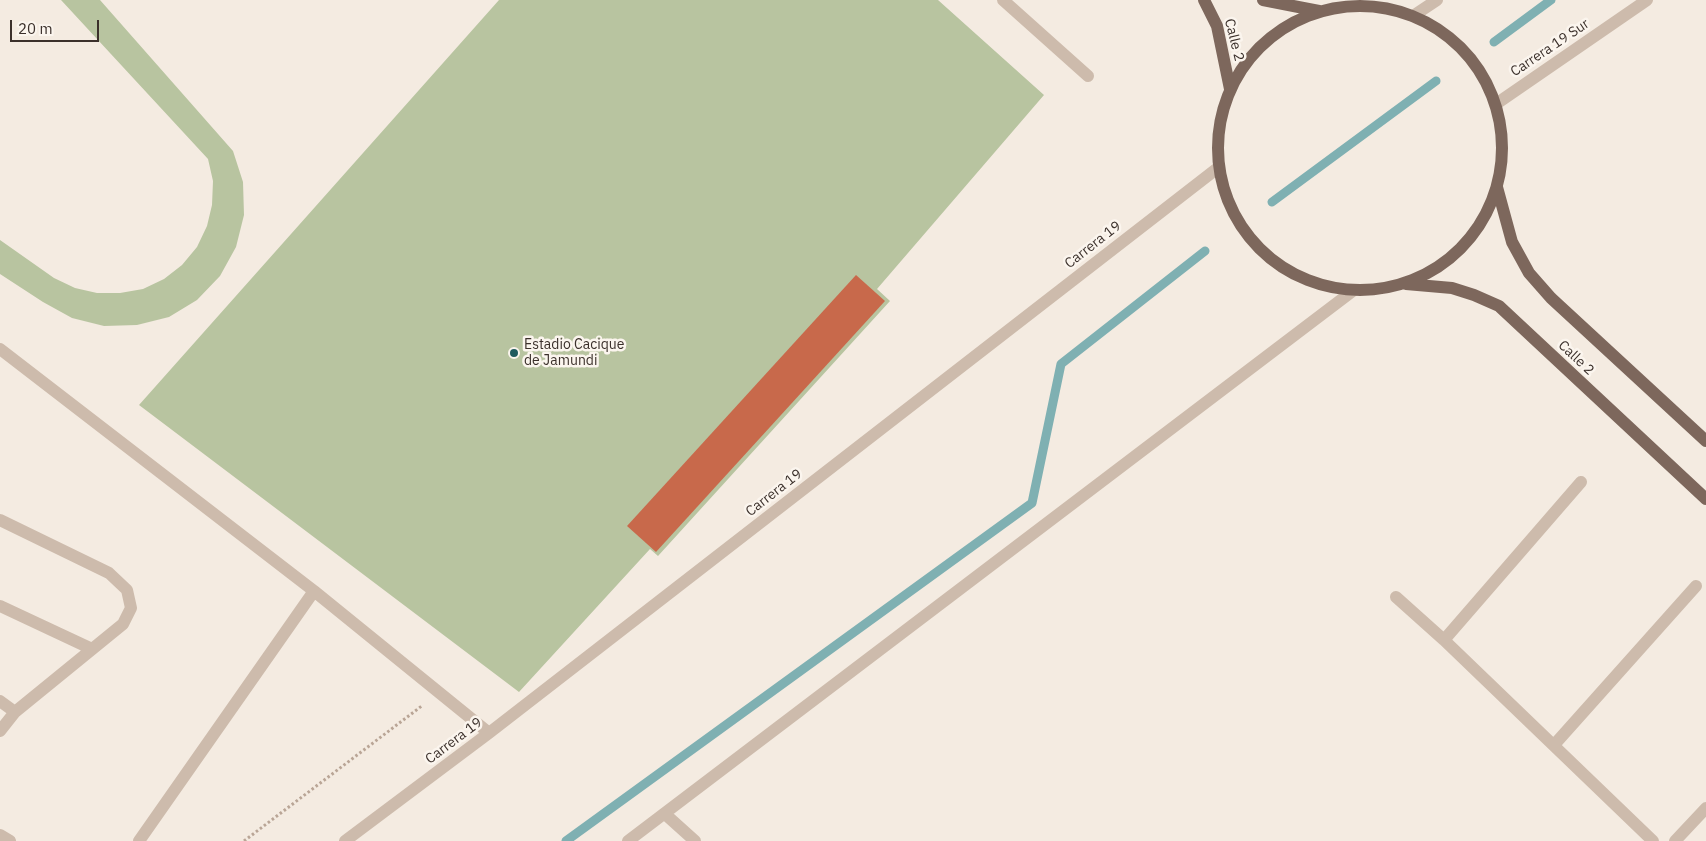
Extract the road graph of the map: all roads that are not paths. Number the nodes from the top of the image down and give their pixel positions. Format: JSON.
{"nodes":[{"id":1,"x":1003,"y":0,"type":"edge"},
{"id":2,"x":1204,"y":0,"type":"edge"},
{"id":3,"x":1263,"y":0,"type":"edge"},
{"id":4,"x":1438,"y":0,"type":"edge"},
{"id":5,"x":1647,"y":0,"type":"edge"},
{"id":6,"x":1321,"y":12,"type":"junction"},
{"id":7,"x":1413,"y":16,"type":"junction"},
{"id":8,"x":1088,"y":76,"type":"dead end"},
{"id":9,"x":1230,"y":89,"type":"junction"},
{"id":10,"x":1496,"y":104,"type":"junction"},
{"id":11,"x":1218,"y":166,"type":"junction"},
{"id":12,"x":1497,"y":187,"type":"junction"},
{"id":13,"x":1403,"y":284,"type":"junction"},
{"id":14,"x":1354,"y":290,"type":"junction"},
{"id":15,"x":0,"y":349,"type":"edge"},
{"id":16,"x":1706,"y":441,"type":"edge"},
{"id":17,"x":1580,"y":482,"type":"dead end"},
{"id":18,"x":1706,"y":499,"type":"edge"},
{"id":19,"x":0,"y":520,"type":"edge"},
{"id":20,"x":1696,"y":586,"type":"dead end"},
{"id":21,"x":314,"y":591,"type":"junction"},
{"id":22,"x":1396,"y":597,"type":"dead end"},
{"id":23,"x":0,"y":606,"type":"edge"},
{"id":24,"x":1444,"y":640,"type":"junction"},
{"id":25,"x":92,"y":649,"type":"junction"},
{"id":26,"x":0,"y":701,"type":"edge"},
{"id":27,"x":15,"y":712,"type":"junction"},
{"id":28,"x":0,"y":731,"type":"edge"},
{"id":29,"x":489,"y":734,"type":"junction"},
{"id":30,"x":1554,"y":745,"type":"junction"},
{"id":31,"x":1706,"y":808,"type":"edge"},
{"id":32,"x":665,"y":814,"type":"junction"},
{"id":33,"x":0,"y":835,"type":"edge"},
{"id":34,"x":10,"y":841,"type":"edge"},
{"id":35,"x":139,"y":841,"type":"edge"},
{"id":36,"x":345,"y":841,"type":"edge"},
{"id":37,"x":628,"y":841,"type":"edge"},
{"id":38,"x":695,"y":841,"type":"edge"},
{"id":39,"x":1653,"y":841,"type":"edge"},
{"id":40,"x":1675,"y":841,"type":"edge"}],
"edges":[{"from":1,"to":8,"type":"street"},
{"from":2,"to":9,"type":"main road","name":"Calle 2"},
{"from":3,"to":6,"type":"main road"},
{"from":4,"to":7,"type":"street"},
{"from":5,"to":10,"type":"street","name":"Carrera 19 Sur"},
{"from":6,"to":7,"type":"main road"},
{"from":6,"to":9,"type":"main road"},
{"from":7,"to":10,"type":"main road"},
{"from":9,"to":11,"type":"main road"},
{"from":10,"to":12,"type":"main road"},
{"from":11,"to":14,"type":"main road"},
{"from":11,"to":29,"type":"street","name":"Carrera 19"},
{"from":12,"to":13,"type":"main road"},
{"from":12,"to":16,"type":"main road","name":"Calle 2"},
{"from":13,"to":14,"type":"main road"},
{"from":13,"to":18,"type":"main road","name":"Calle 2"},
{"from":14,"to":32,"type":"street"},
{"from":15,"to":21,"type":"street"},
{"from":17,"to":24,"type":"street"},
{"from":19,"to":25,"type":"street"},
{"from":20,"to":30,"type":"street"},
{"from":21,"to":29,"type":"street"},
{"from":21,"to":35,"type":"street"},
{"from":22,"to":24,"type":"street"},
{"from":23,"to":25,"type":"street"},
{"from":24,"to":30,"type":"street"},
{"from":25,"to":27,"type":"street"},
{"from":26,"to":27,"type":"street"},
{"from":27,"to":28,"type":"street"},
{"from":29,"to":36,"type":"street","name":"Carrera 19"},
{"from":30,"to":39,"type":"street"},
{"from":31,"to":40,"type":"street"},
{"from":32,"to":37,"type":"street"},
{"from":32,"to":38,"type":"street"},
{"from":33,"to":34,"type":"street"}]}
